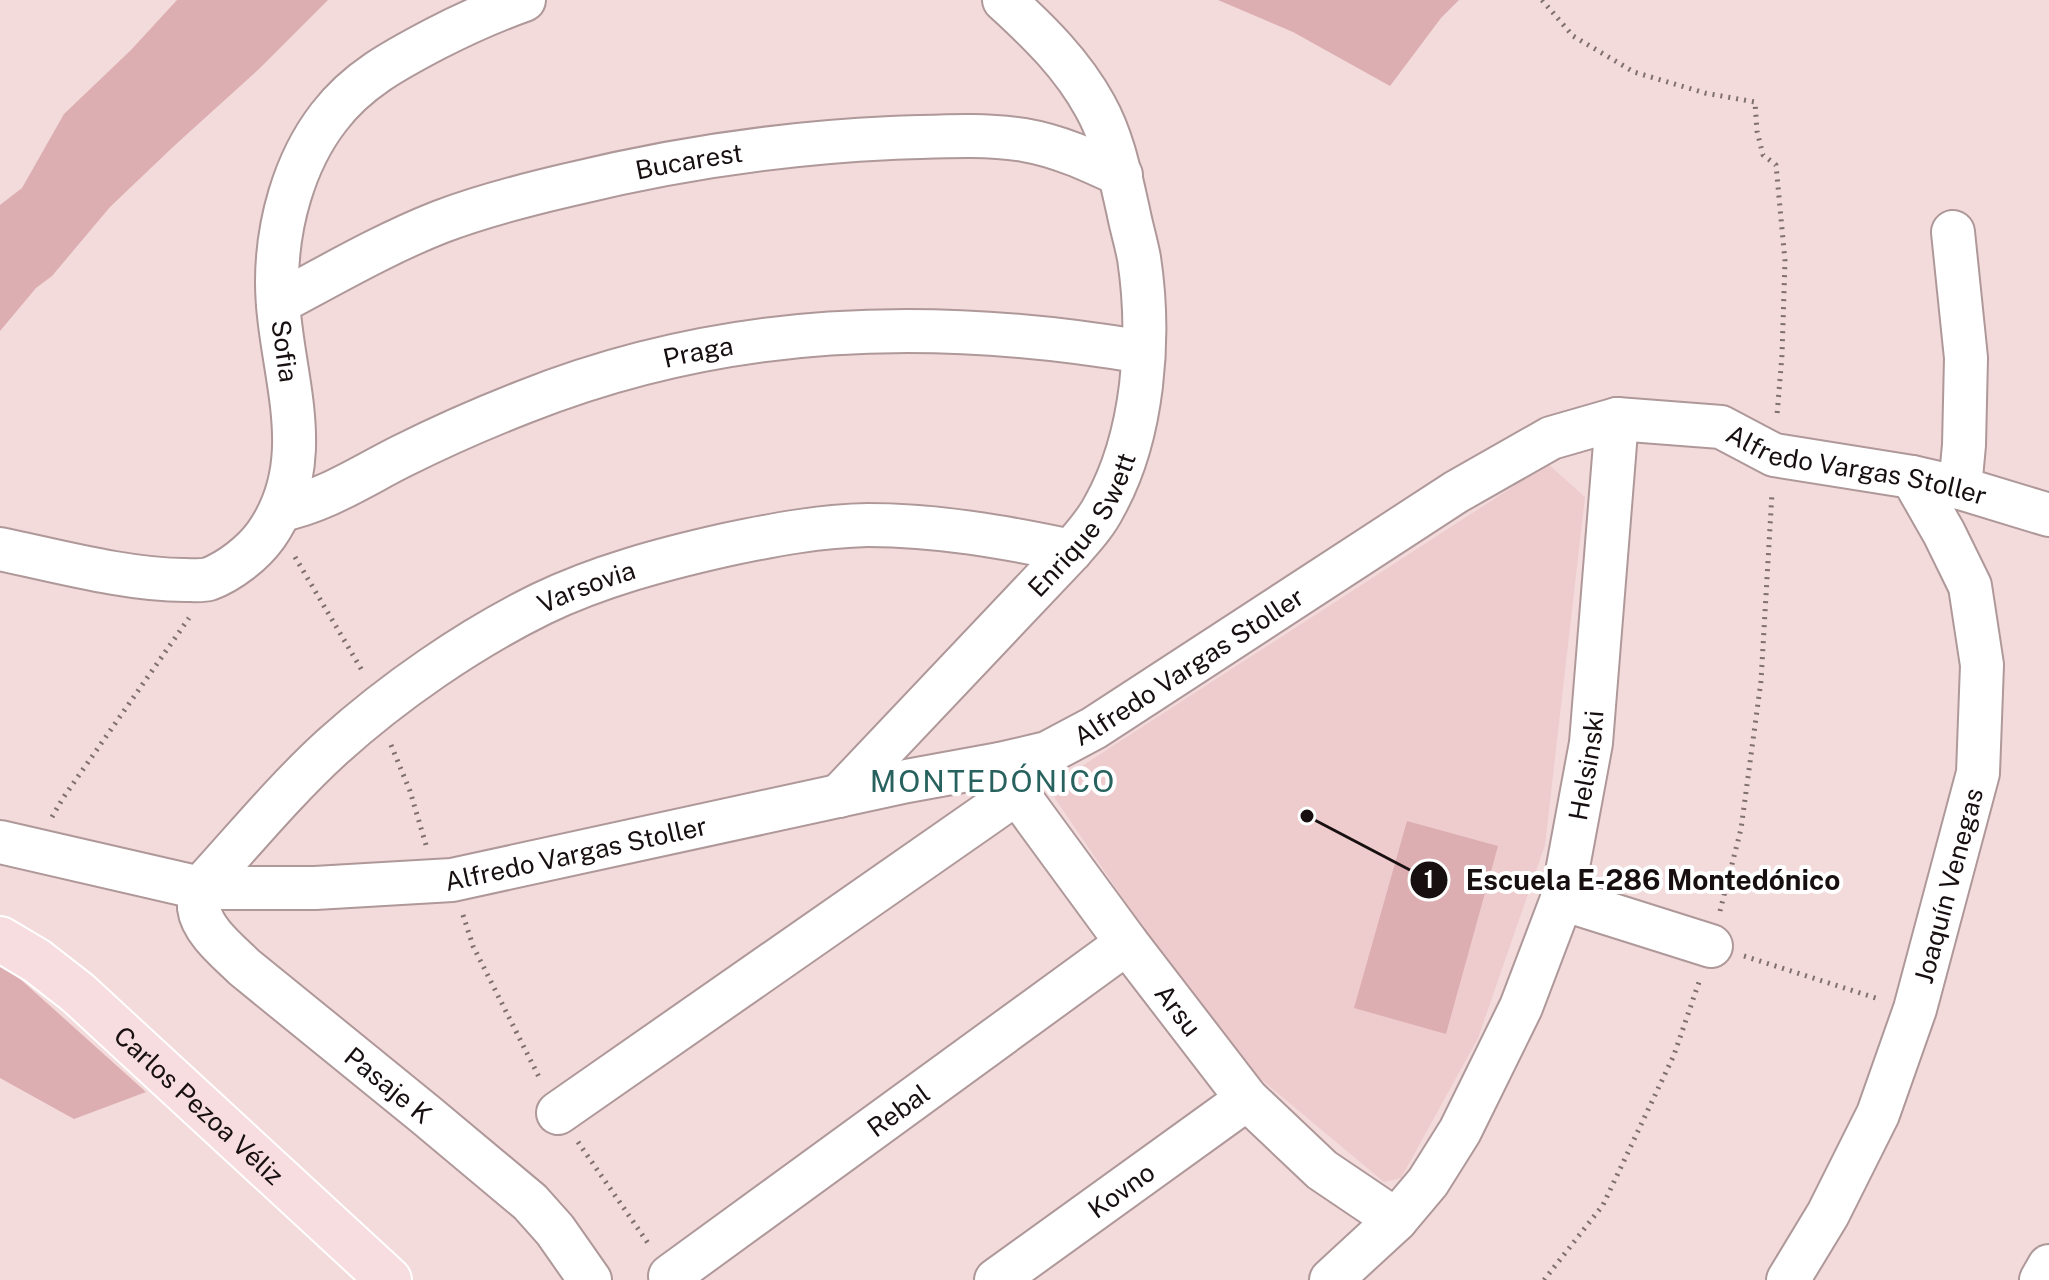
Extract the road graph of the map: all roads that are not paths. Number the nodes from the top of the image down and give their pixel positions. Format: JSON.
{"nodes":[{"id":1,"x":524,"y":0,"type":"edge"},
{"id":2,"x":1004,"y":0,"type":"edge"},
{"id":3,"x":1121,"y":175,"type":"junction"},
{"id":4,"x":1953,"y":232,"type":"dead end"},
{"id":5,"x":278,"y":303,"type":"junction"},
{"id":6,"x":1143,"y":352,"type":"junction"},
{"id":7,"x":1617,"y":419,"type":"junction"},
{"id":8,"x":1912,"y":477,"type":"junction"},
{"id":9,"x":1960,"y":488,"type":"junction"},
{"id":10,"x":281,"y":510,"type":"junction"},
{"id":11,"x":2049,"y":515,"type":"edge"},
{"id":12,"x":0,"y":549,"type":"edge"},
{"id":13,"x":1071,"y":551,"type":"junction"},
{"id":14,"x":1008,"y":779,"type":"junction"},
{"id":15,"x":839,"y":796,"type":"junction"},
{"id":16,"x":0,"y":842,"type":"edge"},
{"id":17,"x":200,"y":888,"type":"junction"},
{"id":18,"x":1562,"y":899,"type":"junction"},
{"id":19,"x":0,"y":939,"type":"edge"},
{"id":20,"x":1127,"y":943,"type":"junction"},
{"id":21,"x":1711,"y":946,"type":"road end"},
{"id":22,"x":1247,"y":1099,"type":"junction"},
{"id":23,"x":558,"y":1113,"type":"dead end"},
{"id":24,"x":1396,"y":1220,"type":"junction"},
{"id":25,"x":2049,"y":1266,"type":"edge"},
{"id":26,"x":670,"y":1276,"type":"dead end"},
{"id":27,"x":389,"y":1280,"type":"edge"},
{"id":28,"x":590,"y":1280,"type":"edge"},
{"id":29,"x":996,"y":1280,"type":"edge"},
{"id":30,"x":1331,"y":1280,"type":"edge"},
{"id":31,"x":1788,"y":1280,"type":"edge"},
{"id":32,"x":2041,"y":1280,"type":"edge"}],
"edges":[{"from":1,"to":5,"type":"street","name":"Sofia"},
{"from":2,"to":3,"type":"street"},
{"from":3,"to":5,"type":"street","name":"Bucarest"},
{"from":3,"to":6,"type":"street","name":"Enrique Swett"},
{"from":4,"to":9,"type":"street"},
{"from":5,"to":10,"type":"street","name":"Sofia"},
{"from":6,"to":10,"type":"street","name":"Praga"},
{"from":6,"to":13,"type":"street","name":"Enrique Swett"},
{"from":7,"to":8,"type":"street","name":"Alfredo Vargas Stoller"},
{"from":7,"to":14,"type":"street","name":"Alfredo Vargas Stoller"},
{"from":7,"to":18,"type":"street","name":"Helsinski"},
{"from":8,"to":9,"type":"street","name":"Alfredo Vargas Stoller"},
{"from":8,"to":31,"type":"street","name":"Joaquín Venegas"},
{"from":9,"to":11,"type":"street","name":"Alfredo Vargas Stoller"},
{"from":10,"to":12,"type":"street","name":"Sofia"},
{"from":13,"to":15,"type":"street","name":"Enrique Swett"},
{"from":13,"to":17,"type":"street","name":"Varsovia"},
{"from":14,"to":15,"type":"street","name":"Alfredo Vargas Stoller"},
{"from":14,"to":20,"type":"street","name":"Arsu"},
{"from":14,"to":23,"type":"street"},
{"from":15,"to":17,"type":"street","name":"Alfredo Vargas Stoller"},
{"from":16,"to":17,"type":"street","name":"Alfredo Vargas Stoller"},
{"from":17,"to":28,"type":"street","name":"Pasaje K"},
{"from":18,"to":21,"type":"street"},
{"from":18,"to":24,"type":"street","name":"Helsinski"},
{"from":19,"to":27,"type":"main road","name":"Carlos Pezoa Véliz"},
{"from":20,"to":22,"type":"street","name":"Arsu"},
{"from":20,"to":26,"type":"street","name":"Rebal"},
{"from":22,"to":24,"type":"street","name":"Arsu"},
{"from":22,"to":29,"type":"street","name":"Kovno"},
{"from":24,"to":30,"type":"street","name":"Helsinski"},
{"from":25,"to":32,"type":"street"}]}
